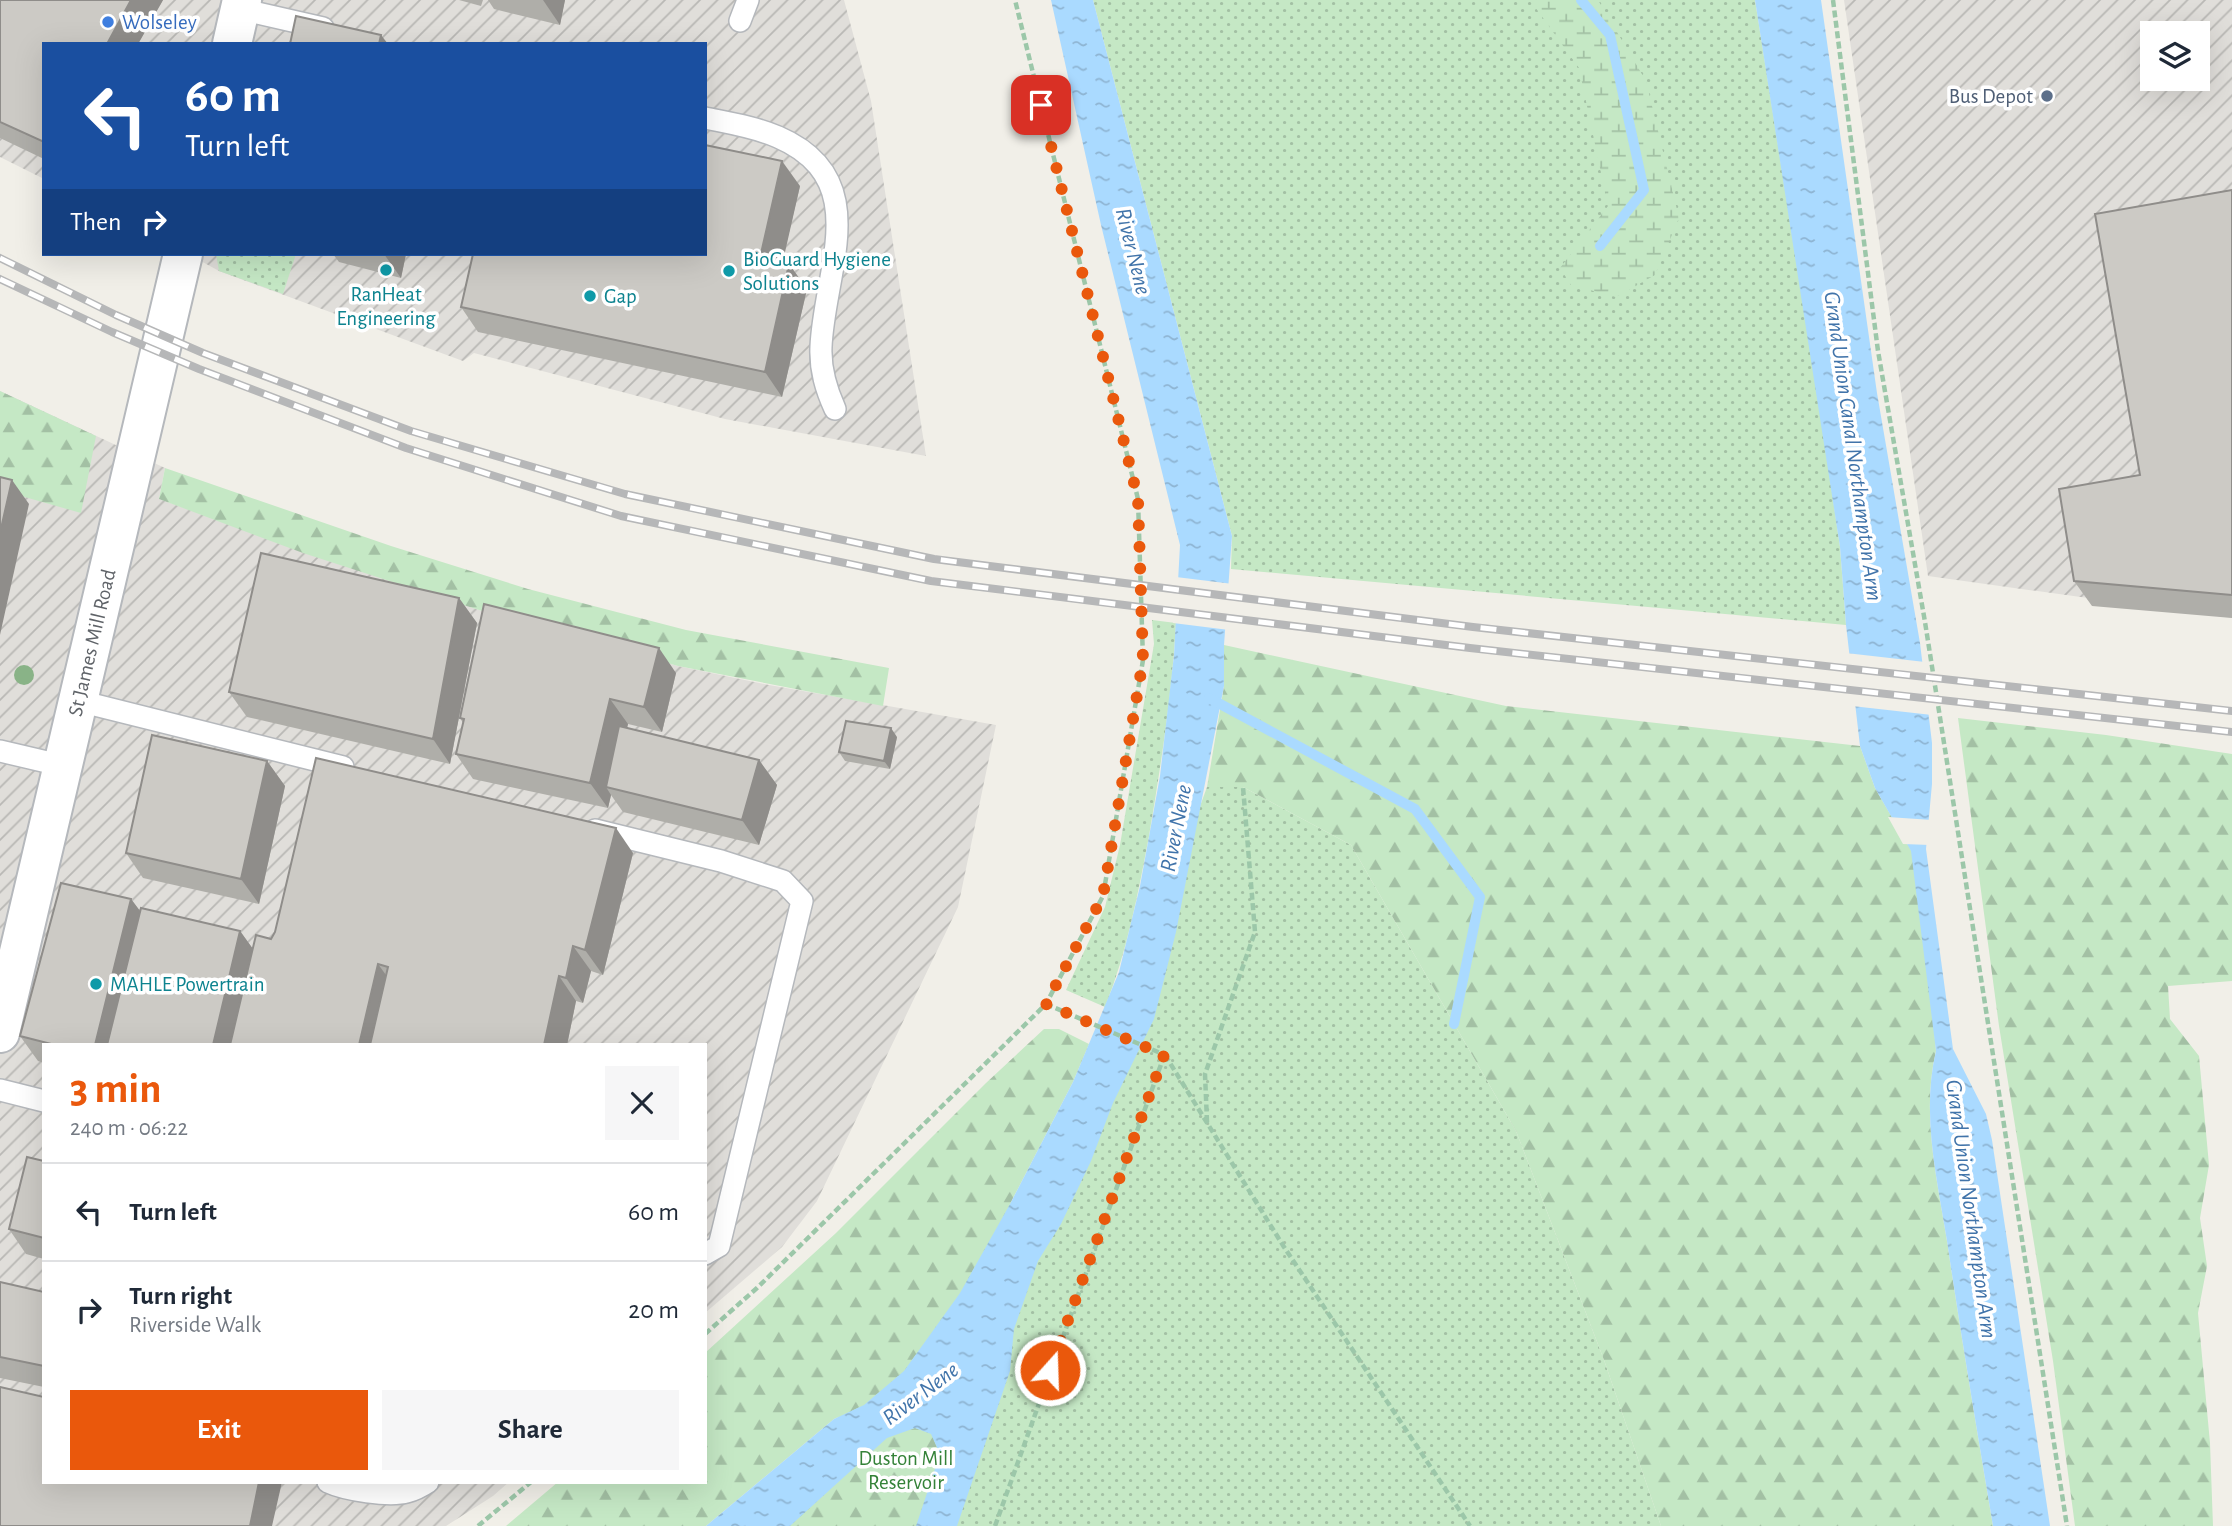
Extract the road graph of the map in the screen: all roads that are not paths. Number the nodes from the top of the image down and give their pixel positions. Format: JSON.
{"nodes":[{"id":1,"x":748,"y":0,"type":"edge"},
{"id":2,"x":238,"y":18,"type":"edge"},
{"id":3,"x":740,"y":21,"type":"dead end"},
{"id":4,"x":340,"y":32,"type":"edge"},
{"id":5,"x":707,"y":118,"type":"edge"},
{"id":6,"x":183,"y":256,"type":"edge"},
{"id":7,"x":835,"y":409,"type":"dead end"},
{"id":8,"x":79,"y":701,"type":"junction"},
{"id":9,"x":0,"y":751,"type":"edge"},
{"id":10,"x":64,"y":766,"type":"junction"},
{"id":11,"x":357,"y":770,"type":"edge"},
{"id":12,"x":573,"y":824,"type":"edge"},
{"id":13,"x":0,"y":1033,"type":"edge"},
{"id":14,"x":0,"y":1090,"type":"edge"},
{"id":15,"x":42,"y":1100,"type":"edge"},
{"id":16,"x":707,"y":1253,"type":"edge"},
{"id":17,"x":335,"y":1484,"type":"edge"},
{"id":18,"x":424,"y":1484,"type":"edge"}],
"edges":[{"from":1,"to":3,"type":"lane"},
{"from":2,"to":4,"type":"lane"},
{"from":5,"to":7,"type":"lane"},
{"from":6,"to":8,"type":"street","name":"St James Mill Road"},
{"from":8,"to":10,"type":"street","name":"St James Mill Road"},
{"from":8,"to":11,"type":"lane"},
{"from":9,"to":10,"type":"lane"},
{"from":10,"to":13,"type":"street","name":"St James Mill Road"},
{"from":12,"to":16,"type":"lane"},
{"from":14,"to":15,"type":"lane"},
{"from":17,"to":18,"type":"lane"}]}
